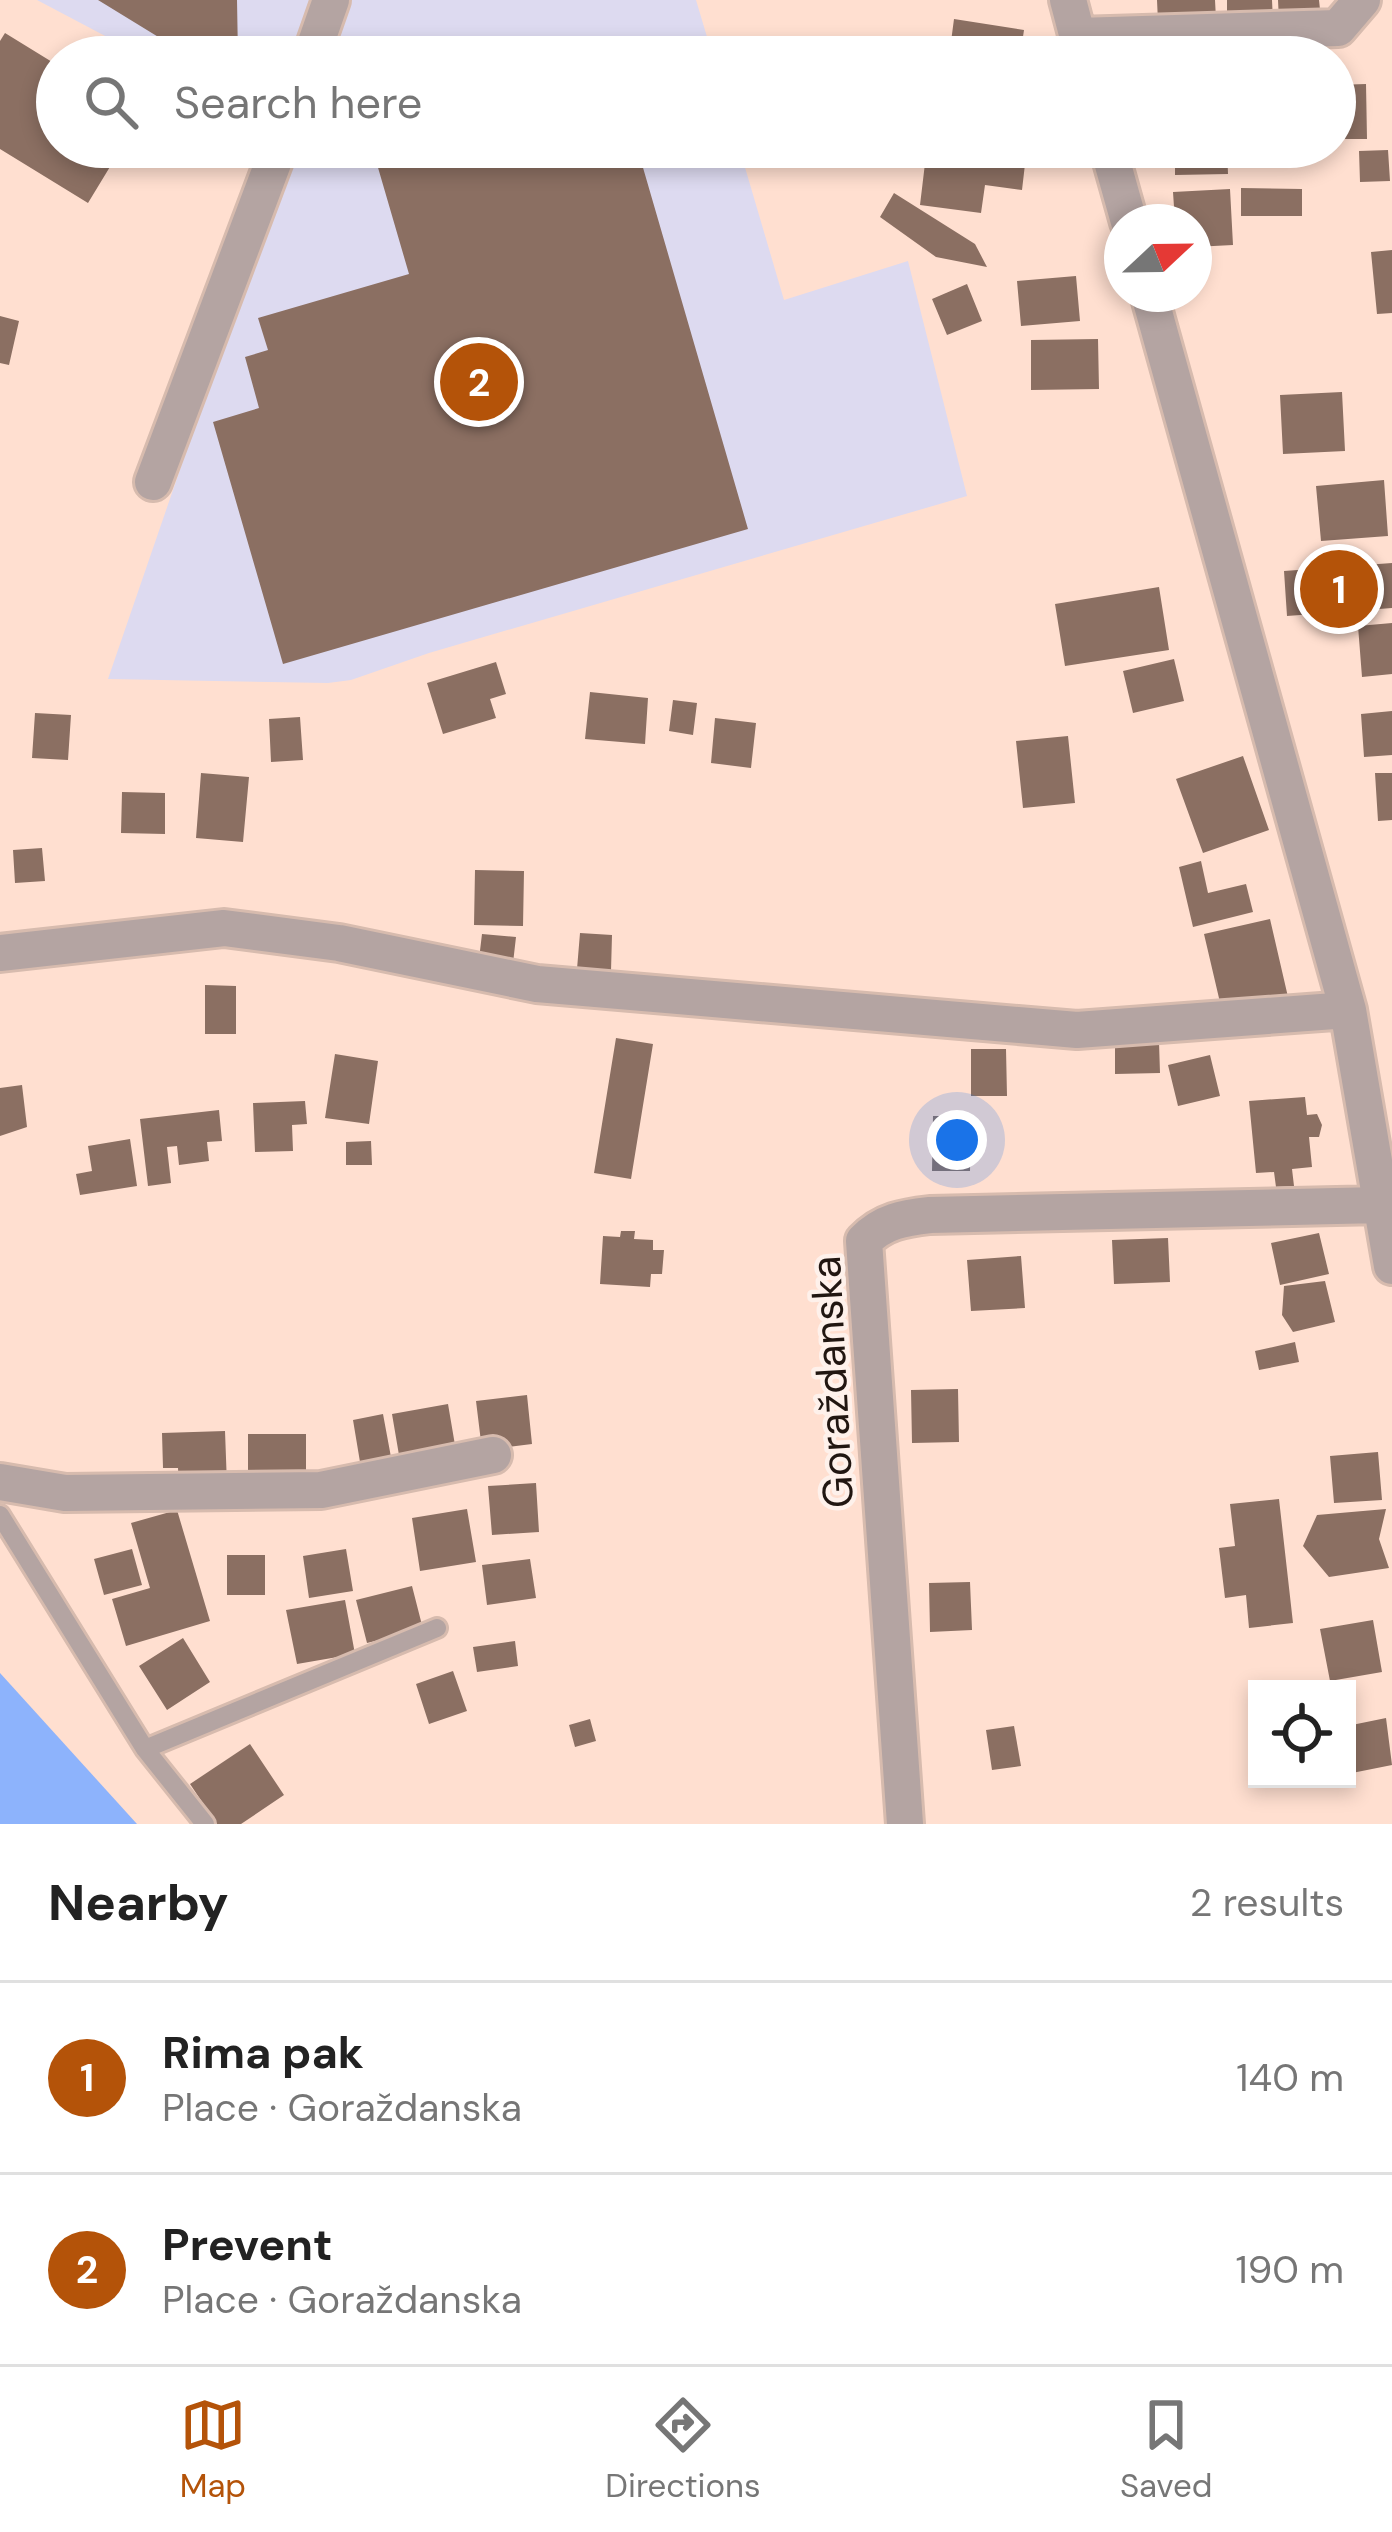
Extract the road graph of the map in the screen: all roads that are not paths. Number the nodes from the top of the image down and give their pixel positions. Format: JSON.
{"nodes":[{"id":1,"x":331,"y":0,"type":"edge"},
{"id":2,"x":1068,"y":0,"type":"edge"},
{"id":3,"x":1362,"y":0,"type":"edge"},
{"id":4,"x":318,"y":36,"type":"edge"},
{"id":5,"x":1077,"y":36,"type":"edge"},
{"id":6,"x":1223,"y":36,"type":"edge"},
{"id":7,"x":271,"y":168,"type":"edge"},
{"id":8,"x":1114,"y":168,"type":"edge"},
{"id":9,"x":1124,"y":204,"type":"edge"},
{"id":10,"x":1154,"y":312,"type":"edge"},
{"id":11,"x":153,"y":482,"type":"dead end"},
{"id":12,"x":0,"y":953,"type":"edge"},
{"id":13,"x":1348,"y":1010,"type":"junction"},
{"id":14,"x":1381,"y":1205,"type":"junction"},
{"id":15,"x":1392,"y":1266,"type":"edge"},
{"id":16,"x":493,"y":1455,"type":"dead end"},
{"id":17,"x":0,"y":1482,"type":"edge"},
{"id":18,"x":0,"y":1515,"type":"edge"},
{"id":19,"x":436,"y":1628,"type":"dead end"},
{"id":20,"x":145,"y":1749,"type":"junction"},
{"id":21,"x":205,"y":1824,"type":"edge"},
{"id":22,"x":905,"y":1824,"type":"edge"}],
"edges":[{"from":1,"to":4,"type":"street"},
{"from":2,"to":5,"type":"street"},
{"from":3,"to":6,"type":"street"},
{"from":7,"to":11,"type":"street"},
{"from":8,"to":9,"type":"street"},
{"from":10,"to":13,"type":"street"},
{"from":12,"to":13,"type":"street"},
{"from":13,"to":14,"type":"street"},
{"from":14,"to":15,"type":"street"},
{"from":14,"to":22,"type":"street","name":"Goraždanska"},
{"from":16,"to":17,"type":"street"},
{"from":18,"to":20,"type":"lane"},
{"from":19,"to":20,"type":"lane"},
{"from":20,"to":21,"type":"lane"}]}
